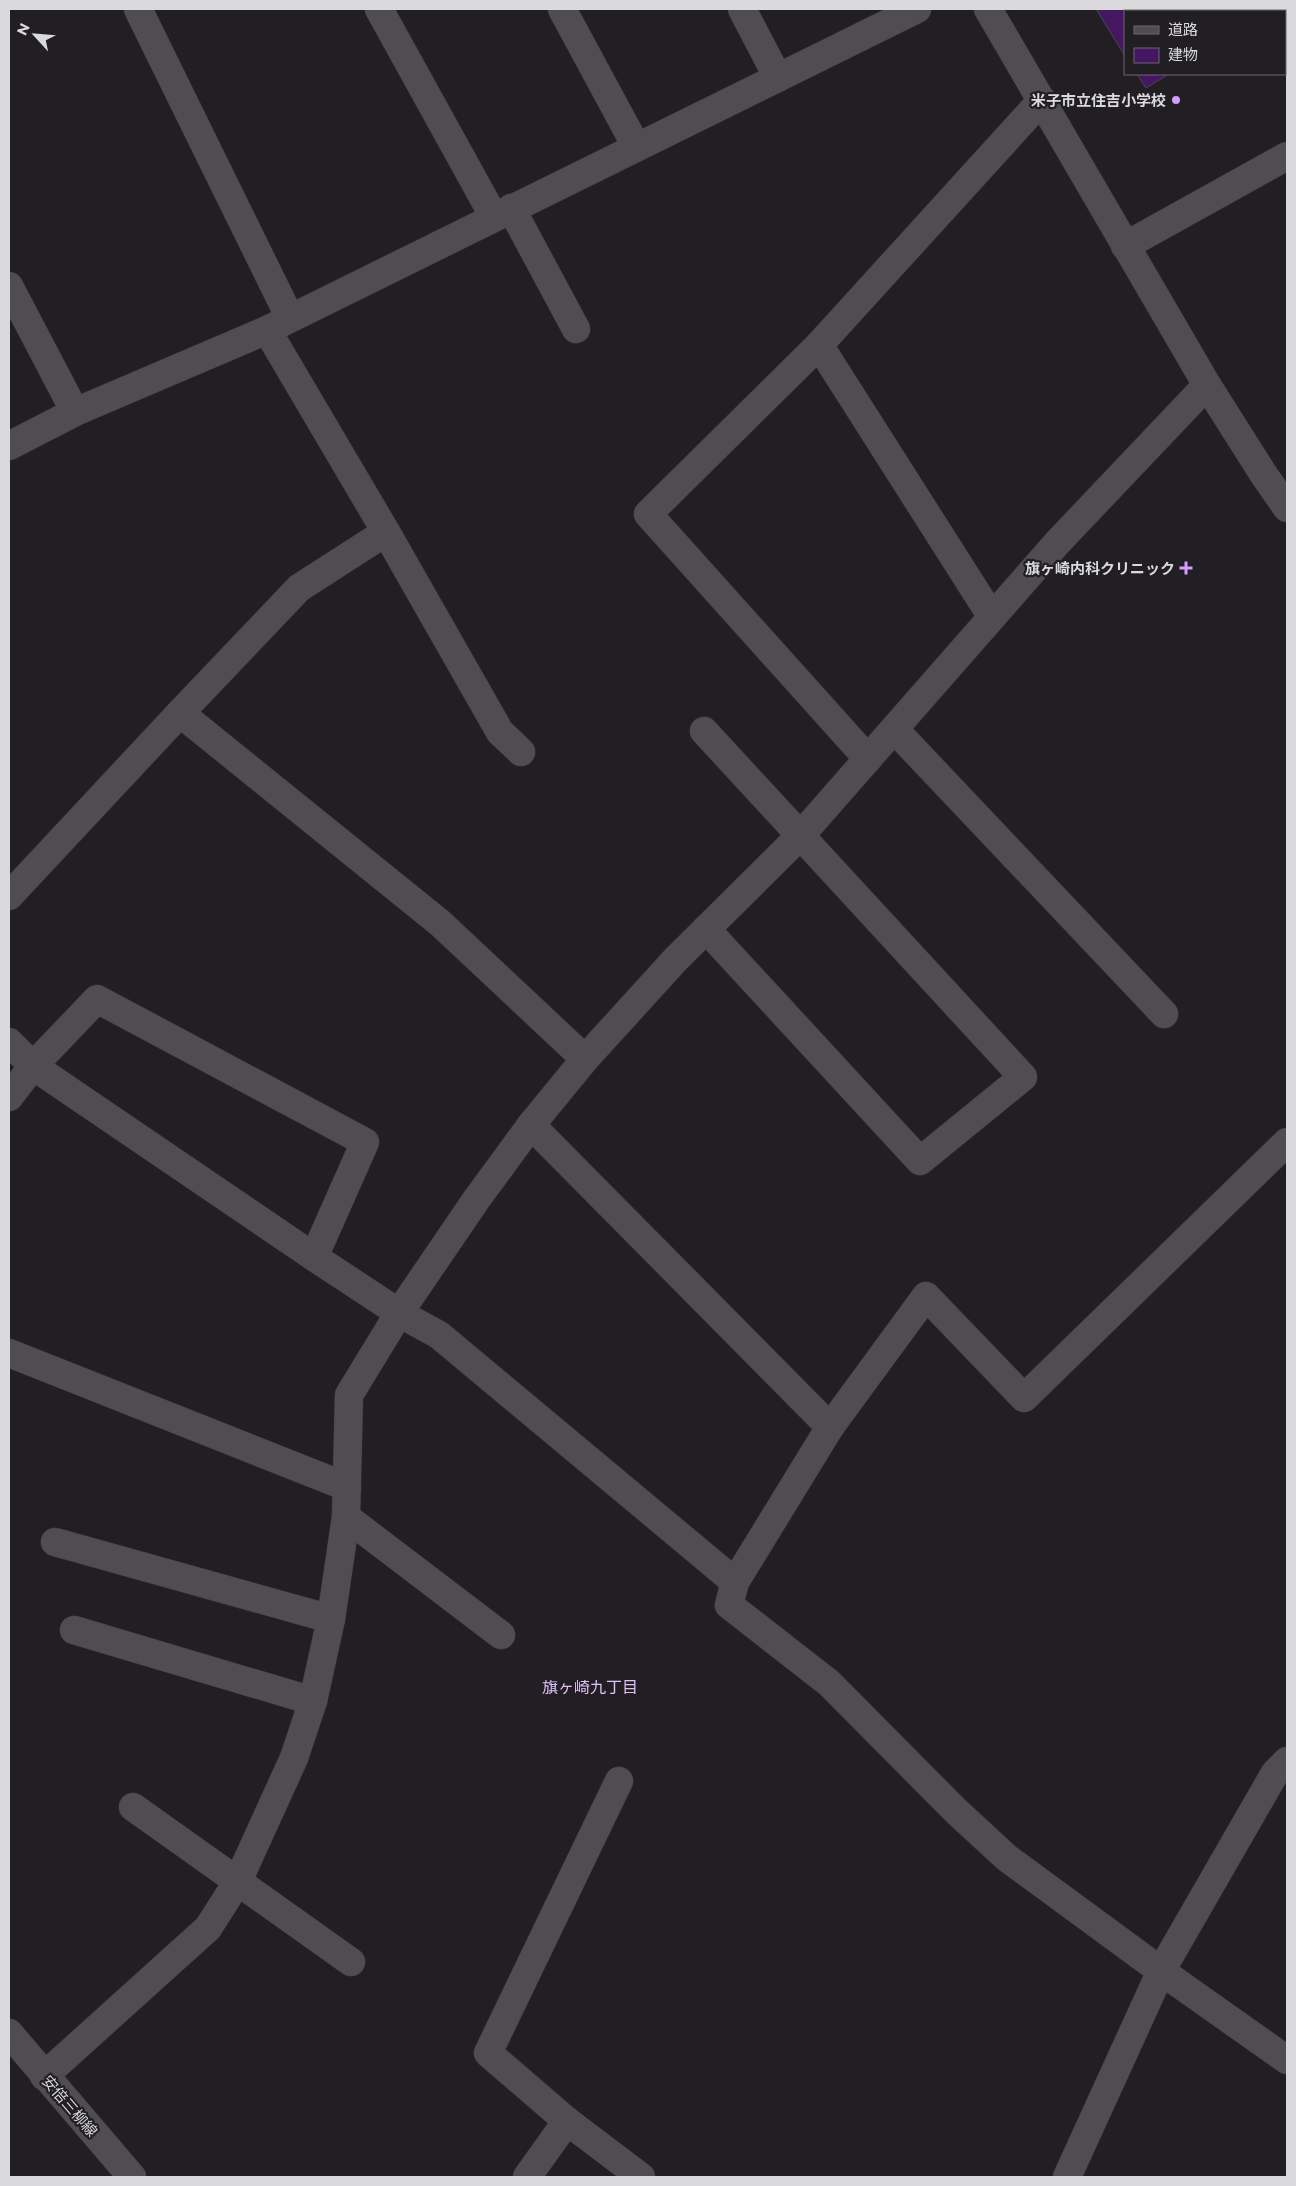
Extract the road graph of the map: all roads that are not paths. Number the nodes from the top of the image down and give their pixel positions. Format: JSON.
{"nodes":[{"id":1,"x":138,"y":9,"type":"edge"},
{"id":2,"x":379,"y":9,"type":"edge"},
{"id":3,"x":562,"y":9,"type":"edge"},
{"id":4,"x":742,"y":9,"type":"edge"},
{"id":5,"x":917,"y":9,"type":"edge"},
{"id":6,"x":988,"y":9,"type":"edge"},
{"id":7,"x":778,"y":78,"type":"junction"},
{"id":8,"x":1042,"y":100,"type":"junction"},
{"id":9,"x":636,"y":146,"type":"junction"},
{"id":10,"x":1287,"y":156,"type":"edge"},
{"id":11,"x":502,"y":212,"type":"junction"},
{"id":12,"x":1125,"y":246,"type":"junction"},
{"id":13,"x":9,"y":286,"type":"edge"},
{"id":14,"x":278,"y":324,"type":"junction"},
{"id":15,"x":576,"y":329,"type":"dead end"},
{"id":16,"x":819,"y":345,"type":"junction"},
{"id":17,"x":1207,"y":385,"type":"junction"},
{"id":18,"x":75,"y":412,"type":"junction"},
{"id":19,"x":9,"y":446,"type":"edge"},
{"id":20,"x":1287,"y":508,"type":"edge"},
{"id":21,"x":386,"y":532,"type":"junction"},
{"id":22,"x":992,"y":617,"type":"junction"},
{"id":23,"x":180,"y":713,"type":"junction"},
{"id":24,"x":895,"y":730,"type":"junction"},
{"id":25,"x":704,"y":731,"type":"dead end"},
{"id":26,"x":521,"y":752,"type":"dead end"},
{"id":27,"x":868,"y":759,"type":"junction"},
{"id":28,"x":801,"y":835,"type":"junction"},
{"id":29,"x":9,"y":896,"type":"edge"},
{"id":30,"x":706,"y":929,"type":"junction"},
{"id":31,"x":1164,"y":1014,"type":"dead end"},
{"id":32,"x":9,"y":1042,"type":"edge"},
{"id":33,"x":585,"y":1059,"type":"junction"},
{"id":34,"x":33,"y":1066,"type":"junction"},
{"id":35,"x":9,"y":1097,"type":"edge"},
{"id":36,"x":531,"y":1125,"type":"junction"},
{"id":37,"x":1287,"y":1142,"type":"edge"},
{"id":38,"x":314,"y":1257,"type":"junction"},
{"id":39,"x":399,"y":1313,"type":"junction"},
{"id":40,"x":9,"y":1353,"type":"edge"},
{"id":41,"x":830,"y":1427,"type":"junction"},
{"id":42,"x":348,"y":1487,"type":"junction"},
{"id":43,"x":346,"y":1517,"type":"junction"},
{"id":44,"x":55,"y":1542,"type":"dead end"},
{"id":45,"x":735,"y":1582,"type":"junction"},
{"id":46,"x":331,"y":1619,"type":"junction"},
{"id":47,"x":74,"y":1630,"type":"dead end"},
{"id":48,"x":501,"y":1635,"type":"dead end"},
{"id":49,"x":313,"y":1701,"type":"junction"},
{"id":50,"x":1287,"y":1761,"type":"edge"},
{"id":51,"x":619,"y":1780,"type":"dead end"},
{"id":52,"x":133,"y":1807,"type":"dead end"},
{"id":53,"x":238,"y":1881,"type":"junction"},
{"id":54,"x":351,"y":1962,"type":"dead end"},
{"id":55,"x":1161,"y":1971,"type":"junction"},
{"id":56,"x":9,"y":2033,"type":"edge"},
{"id":57,"x":1287,"y":2060,"type":"edge"},
{"id":58,"x":44,"y":2076,"type":"junction"},
{"id":59,"x":567,"y":2121,"type":"junction"},
{"id":60,"x":132,"y":2177,"type":"edge"},
{"id":61,"x":526,"y":2177,"type":"edge"},
{"id":62,"x":641,"y":2177,"type":"edge"},
{"id":63,"x":1067,"y":2177,"type":"edge"}],
"edges":[{"from":1,"to":14,"type":"street"},
{"from":2,"to":11,"type":"street"},
{"from":3,"to":9,"type":"street"},
{"from":4,"to":7,"type":"street"},
{"from":5,"to":7,"type":"street"},
{"from":6,"to":8,"type":"street"},
{"from":7,"to":9,"type":"street"},
{"from":8,"to":12,"type":"street"},
{"from":8,"to":16,"type":"street"},
{"from":9,"to":11,"type":"street"},
{"from":10,"to":12,"type":"street"},
{"from":11,"to":14,"type":"street"},
{"from":11,"to":15,"type":"street"},
{"from":12,"to":17,"type":"street"},
{"from":13,"to":18,"type":"street"},
{"from":14,"to":18,"type":"street"},
{"from":14,"to":21,"type":"street"},
{"from":16,"to":22,"type":"street"},
{"from":16,"to":27,"type":"street"},
{"from":17,"to":20,"type":"street"},
{"from":17,"to":22,"type":"street"},
{"from":18,"to":19,"type":"street"},
{"from":21,"to":23,"type":"street"},
{"from":21,"to":26,"type":"street"},
{"from":22,"to":24,"type":"street"},
{"from":23,"to":29,"type":"street"},
{"from":23,"to":33,"type":"street"},
{"from":24,"to":27,"type":"street"},
{"from":24,"to":31,"type":"street"},
{"from":25,"to":28,"type":"street"},
{"from":27,"to":28,"type":"street"},
{"from":28,"to":30,"type":"street"},
{"from":28,"to":30,"type":"street"},
{"from":30,"to":33,"type":"street"},
{"from":32,"to":34,"type":"street"},
{"from":33,"to":36,"type":"street"},
{"from":34,"to":35,"type":"street"},
{"from":34,"to":38,"type":"street"},
{"from":34,"to":38,"type":"street"},
{"from":36,"to":39,"type":"street"},
{"from":36,"to":41,"type":"street"},
{"from":37,"to":41,"type":"street"},
{"from":38,"to":39,"type":"street"},
{"from":39,"to":42,"type":"street"},
{"from":39,"to":45,"type":"street"},
{"from":40,"to":42,"type":"street"},
{"from":41,"to":45,"type":"street"},
{"from":42,"to":43,"type":"street"},
{"from":43,"to":46,"type":"street"},
{"from":43,"to":48,"type":"street"},
{"from":44,"to":46,"type":"street"},
{"from":45,"to":55,"type":"street"},
{"from":46,"to":49,"type":"street"},
{"from":47,"to":49,"type":"street"},
{"from":49,"to":53,"type":"street"},
{"from":50,"to":55,"type":"street"},
{"from":51,"to":59,"type":"street"},
{"from":52,"to":53,"type":"street"},
{"from":53,"to":54,"type":"street"},
{"from":53,"to":58,"type":"street"},
{"from":55,"to":57,"type":"street"},
{"from":55,"to":63,"type":"street"},
{"from":56,"to":58,"type":"street","name":"安倍三柳線"},
{"from":58,"to":60,"type":"street","name":"安倍三柳線"},
{"from":59,"to":61,"type":"street"},
{"from":59,"to":62,"type":"street"}]}
